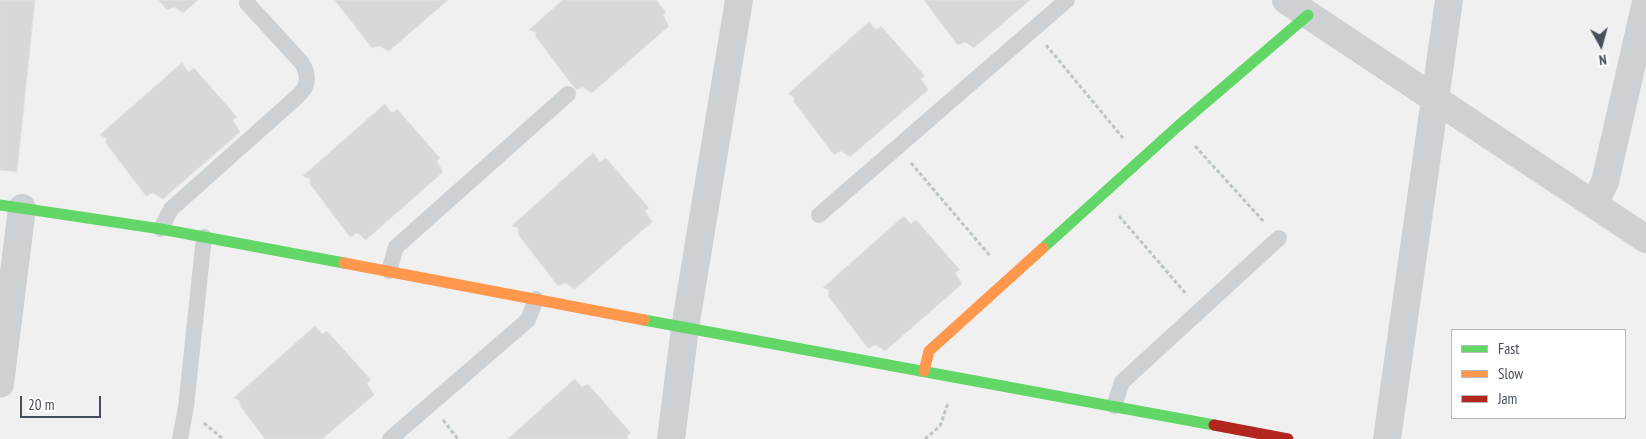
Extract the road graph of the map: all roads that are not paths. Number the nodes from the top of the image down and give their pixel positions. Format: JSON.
{"nodes":[{"id":1,"x":739,"y":0,"type":"edge"},
{"id":2,"x":1067,"y":0,"type":"edge"},
{"id":3,"x":1286,"y":0,"type":"edge"},
{"id":4,"x":1449,"y":0,"type":"edge"},
{"id":5,"x":1646,"y":2,"type":"edge"},
{"id":6,"x":247,"y":3,"type":"dead end"},
{"id":7,"x":1308,"y":15,"type":"junction"},
{"id":8,"x":568,"y":94,"type":"dead end"},
{"id":9,"x":1434,"y":98,"type":"junction"},
{"id":10,"x":1594,"y":204,"type":"junction"},
{"id":11,"x":11,"y":206,"type":"edge"},
{"id":12,"x":819,"y":215,"type":"dead end"},
{"id":13,"x":161,"y":230,"type":"junction"},
{"id":14,"x":204,"y":237,"type":"junction"},
{"id":15,"x":1279,"y":238,"type":"road end"},
{"id":16,"x":1646,"y":239,"type":"edge"},
{"id":17,"x":389,"y":271,"type":"junction"},
{"id":18,"x":536,"y":299,"type":"junction"},
{"id":19,"x":685,"y":328,"type":"junction"},
{"id":20,"x":924,"y":371,"type":"junction"},
{"id":21,"x":0,"y":384,"type":"edge"},
{"id":22,"x":1114,"y":406,"type":"junction"},
{"id":23,"x":180,"y":439,"type":"edge"},
{"id":24,"x":390,"y":439,"type":"edge"},
{"id":25,"x":671,"y":439,"type":"edge"},
{"id":26,"x":1288,"y":439,"type":"edge"},
{"id":27,"x":1387,"y":439,"type":"edge"}],
"edges":[{"from":1,"to":19,"type":"street"},
{"from":2,"to":12,"type":"lane"},
{"from":3,"to":7,"type":"street"},
{"from":4,"to":9,"type":"street"},
{"from":5,"to":10,"type":"street"},
{"from":6,"to":13,"type":"lane"},
{"from":7,"to":9,"type":"street"},
{"from":7,"to":20,"type":"street"},
{"from":8,"to":17,"type":"lane"},
{"from":9,"to":10,"type":"street"},
{"from":9,"to":27,"type":"street"},
{"from":10,"to":16,"type":"street"},
{"from":11,"to":13,"type":"street"},
{"from":11,"to":21,"type":"street"},
{"from":13,"to":14,"type":"street"},
{"from":14,"to":17,"type":"street"},
{"from":14,"to":23,"type":"lane"},
{"from":15,"to":22,"type":"lane"},
{"from":17,"to":18,"type":"street"},
{"from":18,"to":19,"type":"street"},
{"from":18,"to":24,"type":"lane"},
{"from":19,"to":20,"type":"street"},
{"from":19,"to":25,"type":"street"},
{"from":20,"to":22,"type":"street"},
{"from":22,"to":26,"type":"street"}]}
